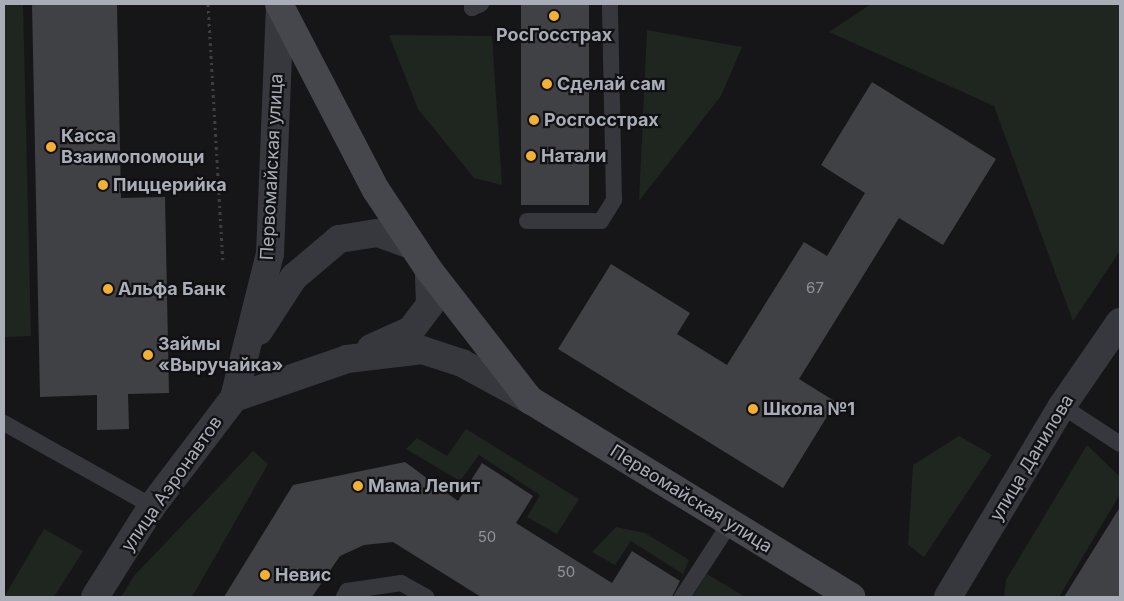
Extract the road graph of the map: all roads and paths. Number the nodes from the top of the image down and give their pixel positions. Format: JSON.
{"nodes":[{"id":1,"x":208,"y":4,"type":"edge"},
{"id":2,"x":472,"y":4,"type":"edge"},
{"id":3,"x":481,"y":4,"type":"edge"},
{"id":4,"x":610,"y":4,"type":"edge"},
{"id":5,"x":279,"y":5,"type":"edge"},
{"id":6,"x":527,"y":221,"type":"dead end"},
{"id":7,"x":413,"y":246,"type":"junction"},
{"id":8,"x":223,"y":264,"type":"dead end"},
{"id":9,"x":429,"y":270,"type":"junction"},
{"id":10,"x":1120,"y":322,"type":"edge"},
{"id":11,"x":247,"y":349,"type":"junction"},
{"id":12,"x":346,"y":359,"type":"junction"},
{"id":13,"x":234,"y":398,"type":"junction"},
{"id":14,"x":530,"y":400,"type":"junction"},
{"id":15,"x":1062,"y":406,"type":"junction"},
{"id":16,"x":4,"y":423,"type":"edge"},
{"id":17,"x":1120,"y":444,"type":"edge"},
{"id":18,"x":152,"y":506,"type":"junction"},
{"id":19,"x":730,"y":523,"type":"junction"},
{"id":20,"x":95,"y":597,"type":"edge"},
{"id":21,"x":344,"y":597,"type":"edge"},
{"id":22,"x":426,"y":597,"type":"edge"},
{"id":23,"x":682,"y":597,"type":"edge"},
{"id":24,"x":851,"y":597,"type":"edge"},
{"id":25,"x":948,"y":597,"type":"edge"}],
"edges":[{"from":1,"to":8,"type":"path"},
{"from":2,"to":3,"type":"lane"},
{"from":4,"to":6,"type":"lane"},
{"from":5,"to":7,"type":"main road","name":"Первомайская улица"},
{"from":5,"to":11,"type":"street","name":"Первомайская улица"},
{"from":7,"to":9,"type":"main road","name":"Первомайская улица"},
{"from":7,"to":11,"type":"street"},
{"from":9,"to":12,"type":"street"},
{"from":9,"to":14,"type":"main road","name":"Первомайская улица"},
{"from":10,"to":15,"type":"street","name":"улица Данилова"},
{"from":11,"to":13,"type":"street","name":"Первомайская улица"},
{"from":12,"to":13,"type":"street","name":"Первомайская улица"},
{"from":12,"to":14,"type":"street","name":"Первомайская улица"},
{"from":13,"to":18,"type":"street","name":"улица Аэронавтов"},
{"from":14,"to":19,"type":"main road","name":"Первомайская улица"},
{"from":15,"to":17,"type":"lane"},
{"from":15,"to":25,"type":"street","name":"улица Данилова"},
{"from":16,"to":18,"type":"lane"},
{"from":18,"to":20,"type":"street","name":"улица Аэронавтов"},
{"from":19,"to":23,"type":"lane"},
{"from":19,"to":24,"type":"main road","name":"Первомайская улица"},
{"from":21,"to":22,"type":"lane"}]}
